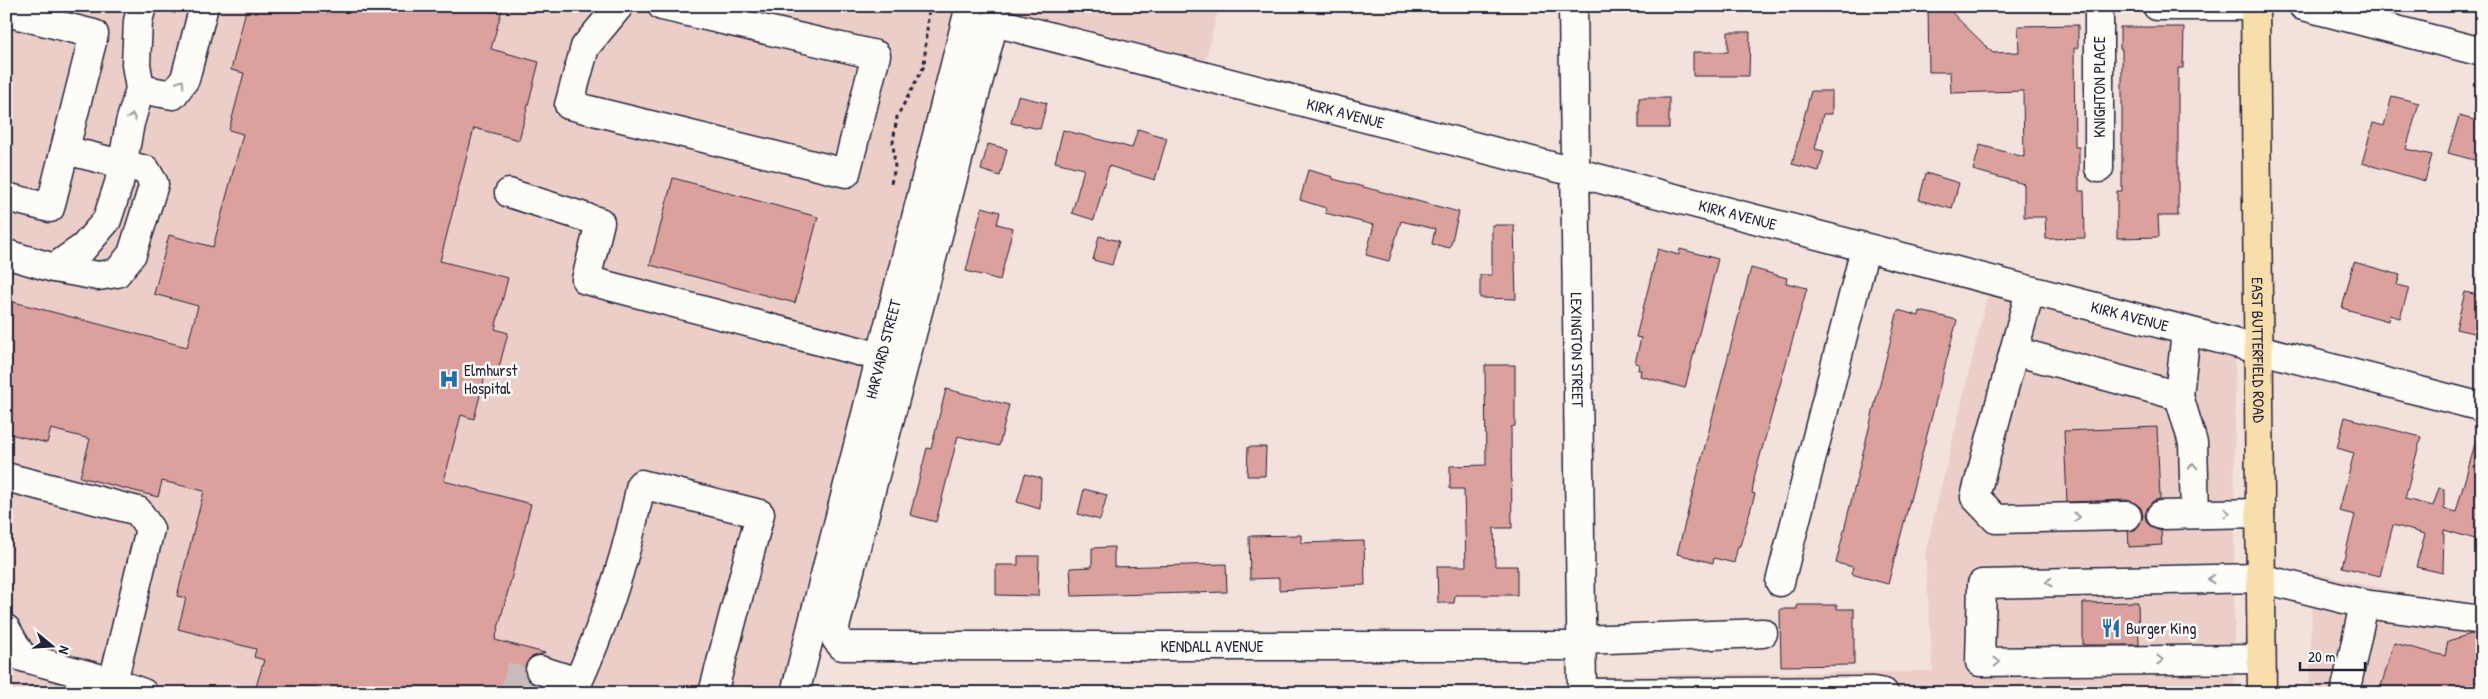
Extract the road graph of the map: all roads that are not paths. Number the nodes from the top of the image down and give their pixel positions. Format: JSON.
{"nodes":[{"id":1,"x":142,"y":6,"type":"edge"},
{"id":2,"x":204,"y":6,"type":"edge"},
{"id":3,"x":619,"y":6,"type":"edge"},
{"id":4,"x":662,"y":6,"type":"edge"},
{"id":5,"x":970,"y":6,"type":"edge"},
{"id":6,"x":1574,"y":6,"type":"edge"},
{"id":7,"x":2099,"y":6,"type":"edge"},
{"id":8,"x":2157,"y":6,"type":"edge"},
{"id":9,"x":2255,"y":6,"type":"edge"},
{"id":10,"x":2303,"y":6,"type":"edge"},
{"id":11,"x":6,"y":12,"type":"edge"},
{"id":12,"x":758,"y":16,"type":"edge"},
{"id":13,"x":994,"y":22,"type":"joint"},
{"id":14,"x":2482,"y":52,"type":"edge"},
{"id":15,"x":140,"y":89,"type":"junction"},
{"id":16,"x":65,"y":150,"type":"junction"},
{"id":17,"x":123,"y":165,"type":"junction"},
{"id":18,"x":2099,"y":168,"type":"dead end"},
{"id":19,"x":1576,"y":173,"type":"junction"},
{"id":20,"x":510,"y":193,"type":"dead end"},
{"id":21,"x":6,"y":197,"type":"edge"},
{"id":22,"x":1865,"y":249,"type":"junction"},
{"id":23,"x":6,"y":254,"type":"edge"},
{"id":24,"x":54,"y":268,"type":"junction"},
{"id":25,"x":2030,"y":291,"type":"junction"},
{"id":26,"x":2186,"y":331,"type":"junction"},
{"id":27,"x":2258,"y":350,"type":"junction"},
{"id":28,"x":2014,"y":351,"type":"junction"},
{"id":29,"x":881,"y":357,"type":"junction"},
{"id":30,"x":2179,"y":396,"type":"junction"},
{"id":31,"x":2482,"y":407,"type":"edge"},
{"id":32,"x":6,"y":477,"type":"edge"},
{"id":33,"x":2260,"y":513,"type":"junction"},
{"id":34,"x":2195,"y":514,"type":"junction"},
{"id":35,"x":2161,"y":515,"type":"dead end"},
{"id":36,"x":2128,"y":516,"type":"dead end"},
{"id":37,"x":2260,"y":578,"type":"junction"},
{"id":38,"x":1780,"y":582,"type":"dead end"},
{"id":39,"x":2364,"y":604,"type":"junction"},
{"id":40,"x":2482,"y":620,"type":"edge"},
{"id":41,"x":6,"y":629,"type":"edge"},
{"id":42,"x":1763,"y":633,"type":"dead end"},
{"id":43,"x":1582,"y":643,"type":"junction"},
{"id":44,"x":842,"y":646,"type":"joint"},
{"id":45,"x":2261,"y":659,"type":"junction"},
{"id":46,"x":540,"y":670,"type":"tunnel mouth"},
{"id":47,"x":113,"y":682,"type":"junction"},
{"id":48,"x":575,"y":687,"type":"edge"},
{"id":49,"x":143,"y":693,"type":"edge"},
{"id":50,"x":713,"y":693,"type":"edge"},
{"id":51,"x":795,"y":693,"type":"edge"},
{"id":52,"x":1582,"y":693,"type":"edge"},
{"id":53,"x":1586,"y":693,"type":"edge"},
{"id":54,"x":1629,"y":693,"type":"edge"},
{"id":55,"x":1884,"y":693,"type":"edge"},
{"id":56,"x":2262,"y":693,"type":"edge"},
{"id":57,"x":2345,"y":693,"type":"edge"}],
"edges":[{"from":1,"to":15,"type":"street"},
{"from":15,"to":2,"type":"street","one_way":true},
{"from":3,"to":12,"type":"street"},
{"from":4,"to":12,"type":"street"},
{"from":5,"to":29,"type":"street","name":"HARVARD STREET"},
{"from":6,"to":19,"type":"street","name":"LEXINGTON STREET"},
{"from":7,"to":18,"type":"street","name":"KNIGHTON PLACE"},
{"from":8,"to":9,"type":"street"},
{"from":9,"to":27,"type":"main road","name":"EAST BUTTERFIELD ROAD"},
{"from":10,"to":14,"type":"street"},
{"from":11,"to":16,"type":"street"},
{"from":13,"to":19,"type":"street","name":"KIRK AVENUE"},
{"from":13,"to":44,"type":"street","name":"HARVARD STREET"},
{"from":17,"to":15,"type":"street","one_way":true},
{"from":16,"to":17,"type":"street"},
{"from":16,"to":21,"type":"street"},
{"from":17,"to":24,"type":"street"},
{"from":17,"to":24,"type":"street"},
{"from":19,"to":22,"type":"street","name":"KIRK AVENUE"},
{"from":19,"to":43,"type":"street","name":"LEXINGTON STREET"},
{"from":20,"to":29,"type":"street"},
{"from":22,"to":25,"type":"street","name":"KIRK AVENUE"},
{"from":22,"to":38,"type":"street"},
{"from":23,"to":24,"type":"street"},
{"from":25,"to":26,"type":"street","name":"KIRK AVENUE"},
{"from":25,"to":28,"type":"street"},
{"from":26,"to":27,"type":"street","name":"KIRK AVENUE"},
{"from":26,"to":30,"type":"street"},
{"from":27,"to":31,"type":"street","name":"KIRK AVENUE"},
{"from":27,"to":33,"type":"main road","name":"EAST BUTTERFIELD ROAD"},
{"from":28,"to":30,"type":"street"},
{"from":28,"to":36,"type":"street","one_way":true},
{"from":29,"to":51,"type":"street","name":"HARVARD STREET"},
{"from":34,"to":30,"type":"street","one_way":true},
{"from":32,"to":47,"type":"street"},
{"from":34,"to":33,"type":"street","one_way":true},
{"from":33,"to":37,"type":"main road","name":"EAST BUTTERFIELD ROAD"},
{"from":34,"to":35,"type":"street"},
{"from":37,"to":39,"type":"street"},
{"from":37,"to":45,"type":"main road","name":"EAST BUTTERFIELD ROAD"},
{"from":37,"to":45,"type":"street","one_way":true},
{"from":39,"to":40,"type":"street"},
{"from":39,"to":57,"type":"street"},
{"from":41,"to":47,"type":"street"},
{"from":42,"to":43,"type":"street","name":"KENDALL AVENUE"},
{"from":43,"to":44,"type":"street","name":"KENDALL AVENUE"},
{"from":43,"to":52,"type":"street","name":"LEXINGTON STREET"},
{"from":45,"to":56,"type":"main road","name":"EAST BUTTERFIELD ROAD"},
{"from":46,"to":48,"type":"street"},
{"from":47,"to":49,"type":"street"},
{"from":48,"to":50,"type":"street"},
{"from":53,"to":54,"type":"street"},
{"from":54,"to":55,"type":"street"}]}
